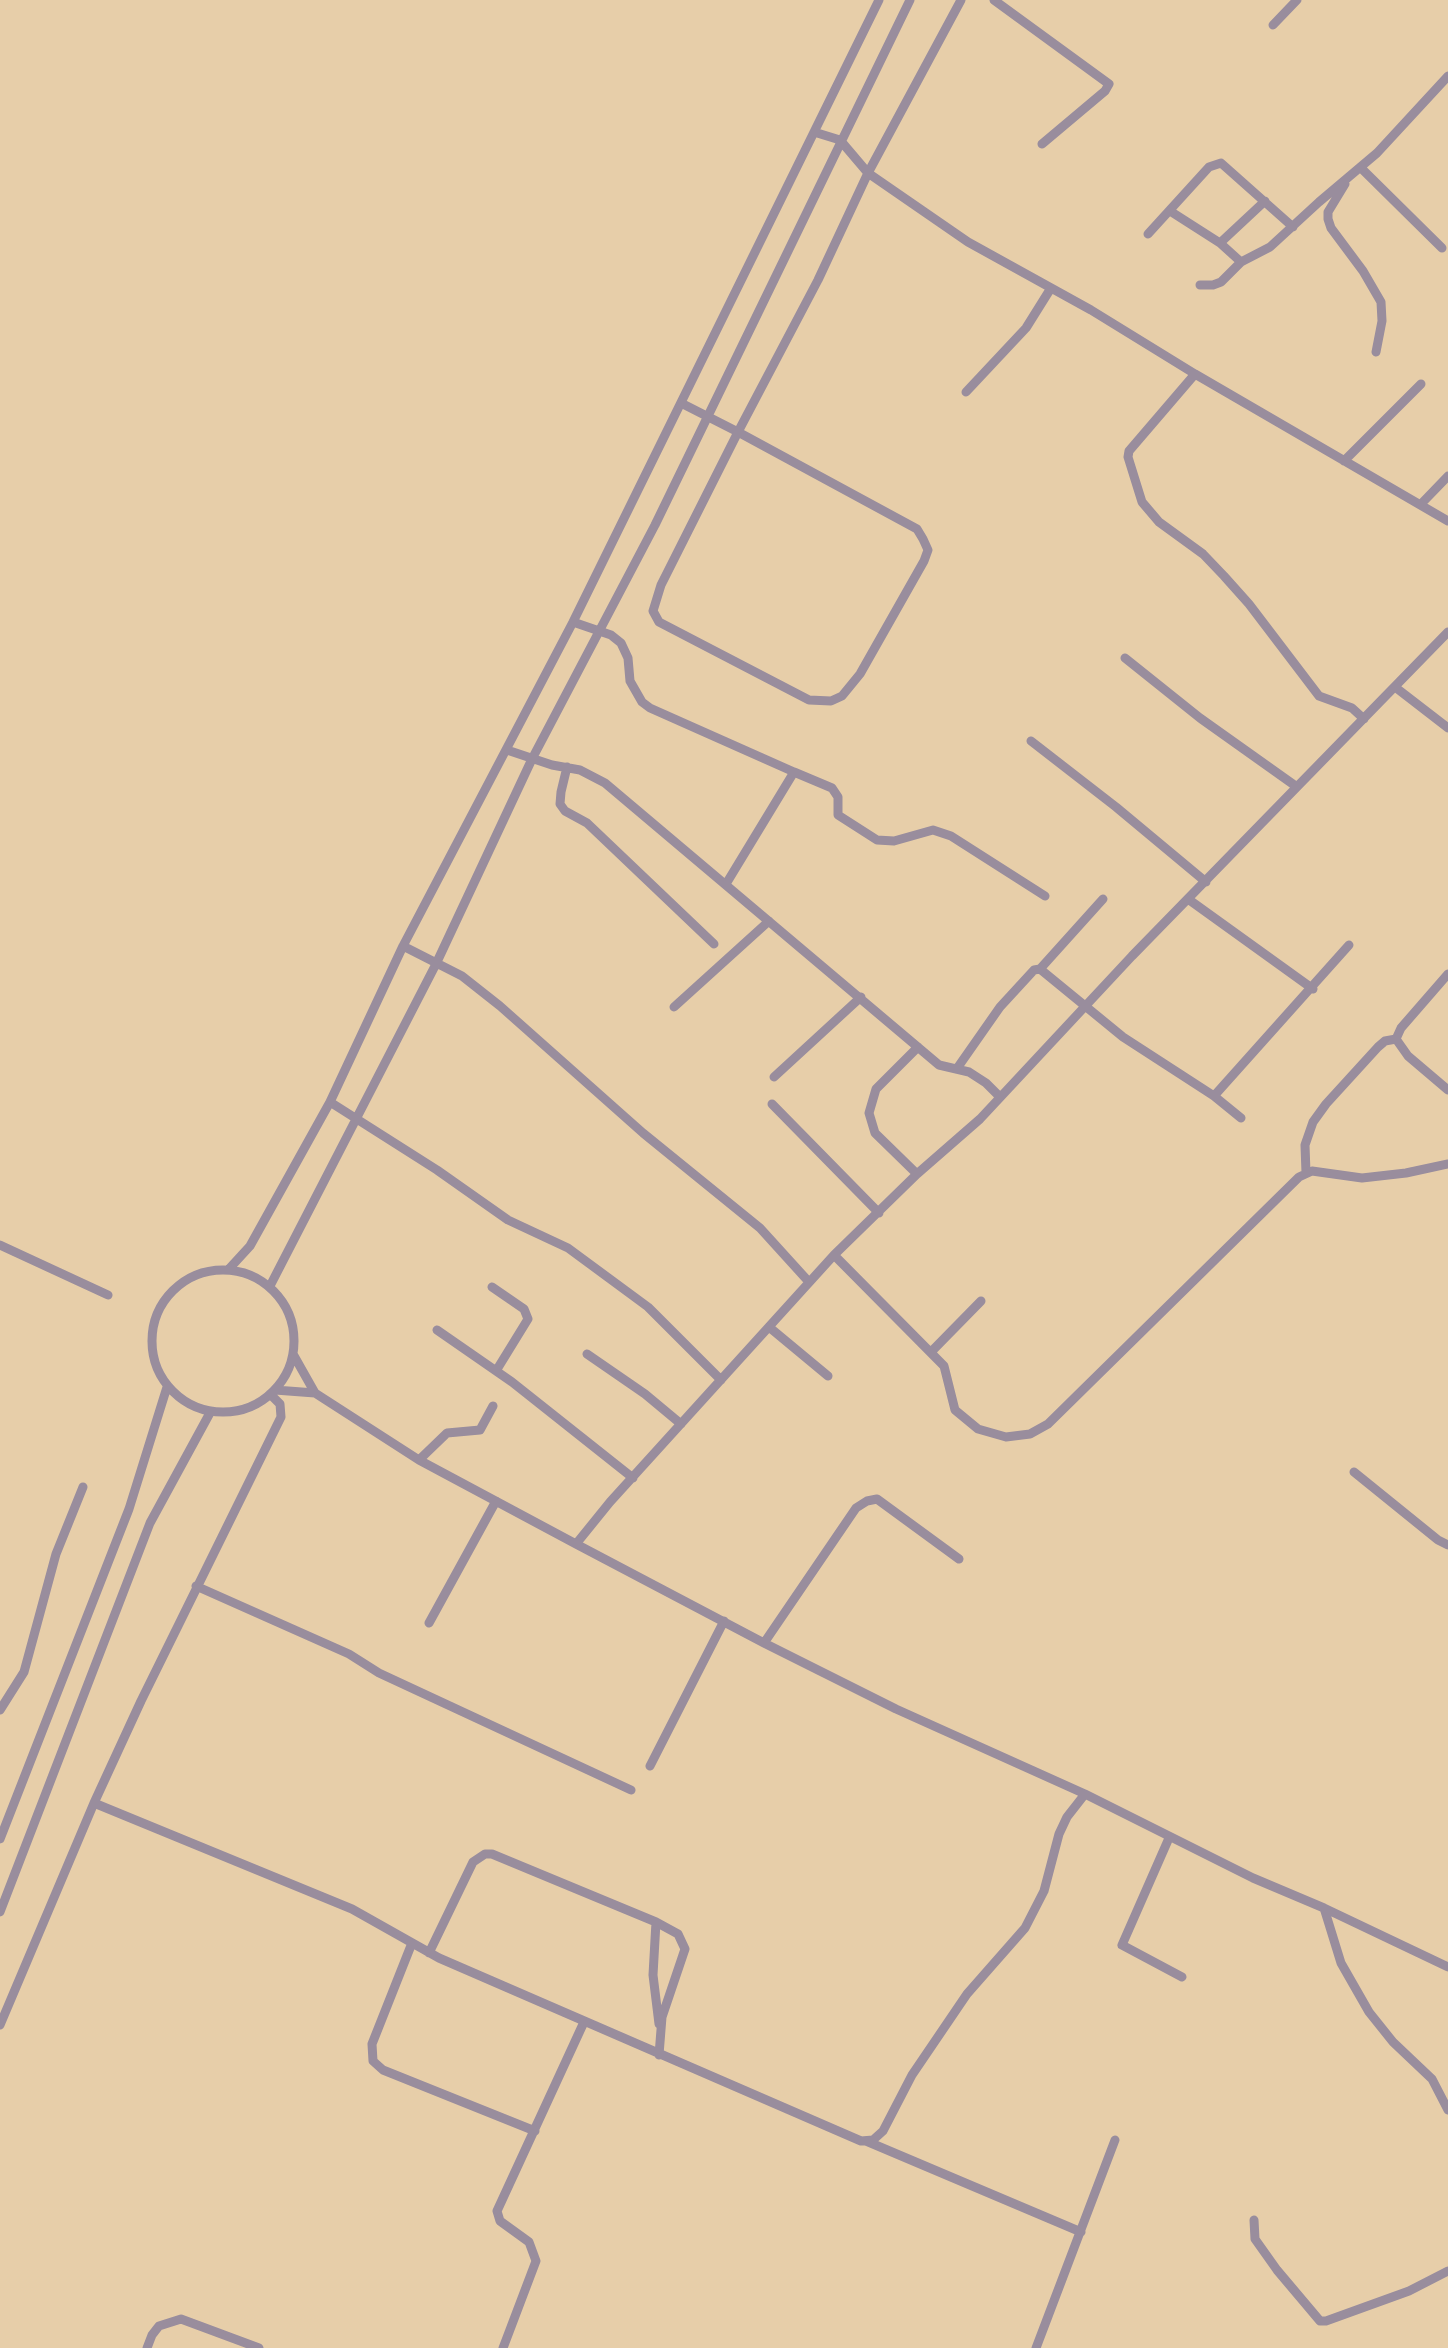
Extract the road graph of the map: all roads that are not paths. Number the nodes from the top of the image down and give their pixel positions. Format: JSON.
{"nodes":[{"id":1,"x":879,"y":0,"type":"edge"},
{"id":2,"x":910,"y":0,"type":"edge"},
{"id":3,"x":961,"y":0,"type":"edge"},
{"id":4,"x":994,"y":0,"type":"edge"},
{"id":5,"x":1297,"y":0,"type":"edge"},
{"id":6,"x":1273,"y":25,"type":"dead end"},
{"id":7,"x":1448,"y":76,"type":"edge"},
{"id":8,"x":814,"y":132,"type":"junction"},
{"id":9,"x":840,"y":140,"type":"junction"},
{"id":10,"x":1042,"y":144,"type":"dead end"},
{"id":11,"x":1361,"y":168,"type":"junction"},
{"id":12,"x":868,"y":173,"type":"junction"},
{"id":13,"x":1347,"y":179,"type":"junction"},
{"id":14,"x":1265,"y":201,"type":"junction"},
{"id":15,"x":1170,"y":212,"type":"junction"},
{"id":16,"x":1293,"y":227,"type":"junction"},
{"id":17,"x":1148,"y":234,"type":"dead end"},
{"id":18,"x":1220,"y":243,"type":"junction"},
{"id":19,"x":1442,"y":248,"type":"dead end"},
{"id":20,"x":1241,"y":262,"type":"junction"},
{"id":21,"x":1200,"y":285,"type":"dead end"},
{"id":22,"x":1051,"y":288,"type":"junction"},
{"id":23,"x":1376,"y":352,"type":"dead end"},
{"id":24,"x":1195,"y":374,"type":"junction"},
{"id":25,"x":1421,"y":384,"type":"dead end"},
{"id":26,"x":966,"y":392,"type":"dead end"},
{"id":27,"x":681,"y":403,"type":"junction"},
{"id":28,"x":707,"y":417,"type":"junction"},
{"id":29,"x":738,"y":432,"type":"junction"},
{"id":30,"x":1344,"y":460,"type":"junction"},
{"id":31,"x":1448,"y":476,"type":"edge"},
{"id":32,"x":1422,"y":503,"type":"junction"},
{"id":33,"x":1448,"y":521,"type":"edge"},
{"id":34,"x":573,"y":622,"type":"junction"},
{"id":35,"x":598,"y":632,"type":"junction"},
{"id":36,"x":1448,"y":632,"type":"edge"},
{"id":37,"x":1125,"y":658,"type":"dead end"},
{"id":38,"x":1395,"y":687,"type":"junction"},
{"id":39,"x":1364,"y":718,"type":"junction"},
{"id":40,"x":1448,"y":728,"type":"edge"},
{"id":41,"x":1031,"y":741,"type":"dead end"},
{"id":42,"x":507,"y":750,"type":"junction"},
{"id":43,"x":532,"y":759,"type":"junction"},
{"id":44,"x":567,"y":767,"type":"junction"},
{"id":45,"x":794,"y":772,"type":"junction"},
{"id":46,"x":1298,"y":787,"type":"junction"},
{"id":47,"x":1206,"y":882,"type":"junction"},
{"id":48,"x":726,"y":884,"type":"junction"},
{"id":49,"x":1046,"y":896,"type":"dead end"},
{"id":50,"x":1103,"y":899,"type":"dead end"},
{"id":51,"x":1188,"y":899,"type":"junction"},
{"id":52,"x":769,"y":921,"type":"junction"},
{"id":53,"x":714,"y":944,"type":"dead end"},
{"id":54,"x":1349,"y":945,"type":"dead end"},
{"id":55,"x":403,"y":946,"type":"junction"},
{"id":56,"x":436,"y":964,"type":"junction"},
{"id":57,"x":1040,"y":969,"type":"junction"},
{"id":58,"x":1448,"y":974,"type":"edge"},
{"id":59,"x":1312,"y":989,"type":"junction"},
{"id":60,"x":861,"y":997,"type":"junction"},
{"id":61,"x":1083,"y":1006,"type":"junction"},
{"id":62,"x":674,"y":1007,"type":"dead end"},
{"id":63,"x":1396,"y":1039,"type":"junction"},
{"id":64,"x":918,"y":1047,"type":"junction"},
{"id":65,"x":958,"y":1067,"type":"junction"},
{"id":66,"x":774,"y":1077,"type":"dead end"},
{"id":67,"x":1448,"y":1090,"type":"edge"},
{"id":68,"x":1214,"y":1096,"type":"junction"},
{"id":69,"x":1000,"y":1097,"type":"junction"},
{"id":70,"x":330,"y":1102,"type":"junction"},
{"id":71,"x":772,"y":1104,"type":"dead end"},
{"id":72,"x":1241,"y":1118,"type":"dead end"},
{"id":73,"x":357,"y":1119,"type":"junction"},
{"id":74,"x":1448,"y":1164,"type":"edge"},
{"id":75,"x":1306,"y":1173,"type":"junction"},
{"id":76,"x":917,"y":1174,"type":"junction"},
{"id":77,"x":879,"y":1213,"type":"junction"},
{"id":78,"x":0,"y":1245,"type":"edge"},
{"id":79,"x":834,"y":1255,"type":"junction"},
{"id":80,"x":228,"y":1270,"type":"junction"},
{"id":81,"x":809,"y":1282,"type":"junction"},
{"id":82,"x":270,"y":1286,"type":"junction"},
{"id":83,"x":492,"y":1287,"type":"dead end"},
{"id":84,"x":108,"y":1295,"type":"dead end"},
{"id":85,"x":981,"y":1301,"type":"dead end"},
{"id":86,"x":769,"y":1327,"type":"junction"},
{"id":87,"x":437,"y":1330,"type":"dead end"},
{"id":88,"x":931,"y":1352,"type":"junction"},
{"id":89,"x":293,"y":1354,"type":"junction"},
{"id":90,"x":587,"y":1354,"type":"dead end"},
{"id":91,"x":496,"y":1371,"type":"junction"},
{"id":92,"x":828,"y":1376,"type":"dead end"},
{"id":93,"x":721,"y":1380,"type":"junction"},
{"id":94,"x":167,"y":1387,"type":"junction"},
{"id":95,"x":272,"y":1392,"type":"junction"},
{"id":96,"x":315,"y":1393,"type":"junction"},
{"id":97,"x":493,"y":1406,"type":"dead end"},
{"id":98,"x":211,"y":1411,"type":"junction"},
{"id":99,"x":681,"y":1424,"type":"junction"},
{"id":100,"x":419,"y":1460,"type":"junction"},
{"id":101,"x":1354,"y":1472,"type":"dead end"},
{"id":102,"x":633,"y":1478,"type":"junction"},
{"id":103,"x":83,"y":1487,"type":"dead end"},
{"id":104,"x":496,"y":1501,"type":"junction"},
{"id":105,"x":576,"y":1544,"type":"junction"},
{"id":106,"x":1448,"y":1545,"type":"edge"},
{"id":107,"x":959,"y":1559,"type":"dead end"},
{"id":108,"x":196,"y":1586,"type":"junction"},
{"id":109,"x":724,"y":1622,"type":"junction"},
{"id":110,"x":429,"y":1623,"type":"dead end"},
{"id":111,"x":764,"y":1643,"type":"junction"},
{"id":112,"x":0,"y":1710,"type":"edge"},
{"id":113,"x":650,"y":1766,"type":"dead end"},
{"id":114,"x":631,"y":1790,"type":"dead end"},
{"id":115,"x":1085,"y":1794,"type":"junction"},
{"id":116,"x":94,"y":1803,"type":"junction"},
{"id":117,"x":1169,"y":1838,"type":"junction"},
{"id":118,"x":0,"y":1839,"type":"edge"},
{"id":119,"x":1324,"y":1908,"type":"junction"},
{"id":120,"x":0,"y":1912,"type":"edge"},
{"id":121,"x":656,"y":1922,"type":"junction"},
{"id":122,"x":412,"y":1943,"type":"junction"},
{"id":123,"x":429,"y":1953,"type":"junction"},
{"id":124,"x":1448,"y":1967,"type":"edge"},
{"id":125,"x":1182,"y":1977,"type":"dead end"},
{"id":126,"x":584,"y":2022,"type":"junction"},
{"id":127,"x":0,"y":2025,"type":"edge"},
{"id":128,"x":660,"y":2028,"type":"junction"},
{"id":129,"x":659,"y":2055,"type":"junction"},
{"id":130,"x":1448,"y":2110,"type":"edge"},
{"id":131,"x":535,"y":2132,"type":"junction"},
{"id":132,"x":1115,"y":2140,"type":"dead end"},
{"id":133,"x":866,"y":2141,"type":"junction"},
{"id":134,"x":1254,"y":2220,"type":"dead end"},
{"id":135,"x":1081,"y":2232,"type":"junction"},
{"id":136,"x":1448,"y":2271,"type":"edge"},
{"id":137,"x":147,"y":2348,"type":"edge"},
{"id":138,"x":259,"y":2348,"type":"edge"},
{"id":139,"x":503,"y":2348,"type":"edge"},
{"id":140,"x":1036,"y":2348,"type":"edge"}],
"edges":[{"from":1,"to":8,"type":"street"},
{"from":2,"to":9,"type":"street"},
{"from":3,"to":12,"type":"street"},
{"from":4,"to":10,"type":"street"},
{"from":5,"to":6,"type":"street"},
{"from":7,"to":11,"type":"street"},
{"from":8,"to":9,"type":"street"},
{"from":8,"to":27,"type":"street"},
{"from":9,"to":12,"type":"street"},
{"from":9,"to":28,"type":"street"},
{"from":11,"to":13,"type":"street"},
{"from":11,"to":19,"type":"street"},
{"from":12,"to":22,"type":"street"},
{"from":12,"to":29,"type":"street"},
{"from":13,"to":16,"type":"street"},
{"from":13,"to":23,"type":"street"},
{"from":14,"to":15,"type":"street"},
{"from":14,"to":16,"type":"street"},
{"from":14,"to":18,"type":"street"},
{"from":15,"to":17,"type":"street"},
{"from":15,"to":18,"type":"street"},
{"from":16,"to":20,"type":"street"},
{"from":18,"to":20,"type":"street"},
{"from":20,"to":21,"type":"street"},
{"from":22,"to":24,"type":"street"},
{"from":22,"to":26,"type":"street"},
{"from":24,"to":30,"type":"street"},
{"from":24,"to":39,"type":"street"},
{"from":25,"to":30,"type":"street"},
{"from":27,"to":28,"type":"street"},
{"from":27,"to":34,"type":"street"},
{"from":28,"to":29,"type":"street"},
{"from":28,"to":35,"type":"street"},
{"from":29,"to":29,"type":"street"},
{"from":30,"to":32,"type":"street"},
{"from":31,"to":32,"type":"street"},
{"from":32,"to":33,"type":"street"},
{"from":34,"to":35,"type":"street"},
{"from":34,"to":42,"type":"street"},
{"from":35,"to":43,"type":"street"},
{"from":35,"to":45,"type":"street"},
{"from":36,"to":38,"type":"street"},
{"from":37,"to":46,"type":"street"},
{"from":38,"to":39,"type":"street"},
{"from":38,"to":40,"type":"street"},
{"from":39,"to":46,"type":"street"},
{"from":41,"to":47,"type":"street"},
{"from":42,"to":43,"type":"street"},
{"from":42,"to":55,"type":"street"},
{"from":43,"to":44,"type":"street"},
{"from":43,"to":56,"type":"street"},
{"from":44,"to":48,"type":"street"},
{"from":44,"to":53,"type":"street"},
{"from":45,"to":48,"type":"street"},
{"from":45,"to":49,"type":"street"},
{"from":46,"to":47,"type":"street"},
{"from":47,"to":51,"type":"street"},
{"from":48,"to":52,"type":"street"},
{"from":50,"to":57,"type":"street"},
{"from":51,"to":59,"type":"street"},
{"from":51,"to":61,"type":"street"},
{"from":52,"to":60,"type":"street"},
{"from":52,"to":62,"type":"street"},
{"from":54,"to":59,"type":"street"},
{"from":55,"to":56,"type":"street"},
{"from":55,"to":70,"type":"street"},
{"from":56,"to":73,"type":"street"},
{"from":56,"to":81,"type":"street"},
{"from":57,"to":61,"type":"street"},
{"from":57,"to":65,"type":"street"},
{"from":58,"to":63,"type":"street"},
{"from":59,"to":68,"type":"street"},
{"from":60,"to":64,"type":"street"},
{"from":60,"to":66,"type":"street"},
{"from":61,"to":68,"type":"street"},
{"from":61,"to":69,"type":"street"},
{"from":63,"to":67,"type":"street"},
{"from":63,"to":75,"type":"street"},
{"from":64,"to":65,"type":"street"},
{"from":64,"to":76,"type":"street"},
{"from":65,"to":69,"type":"street"},
{"from":68,"to":72,"type":"street"},
{"from":69,"to":76,"type":"street"},
{"from":70,"to":73,"type":"street"},
{"from":70,"to":80,"type":"street"},
{"from":71,"to":77,"type":"street"},
{"from":73,"to":82,"type":"street"},
{"from":73,"to":93,"type":"street"},
{"from":74,"to":75,"type":"street"},
{"from":75,"to":88,"type":"street"},
{"from":76,"to":77,"type":"street"},
{"from":77,"to":79,"type":"street"},
{"from":78,"to":84,"type":"street"},
{"from":79,"to":81,"type":"street"},
{"from":79,"to":88,"type":"street"},
{"from":80,"to":82,"type":"street"},
{"from":80,"to":94,"type":"street"},
{"from":81,"to":86,"type":"street"},
{"from":82,"to":89,"type":"street"},
{"from":83,"to":91,"type":"street"},
{"from":85,"to":88,"type":"street"},
{"from":86,"to":92,"type":"street"},
{"from":86,"to":93,"type":"street"},
{"from":87,"to":91,"type":"street"},
{"from":89,"to":95,"type":"street"},
{"from":89,"to":96,"type":"street"},
{"from":90,"to":99,"type":"street"},
{"from":91,"to":102,"type":"street"},
{"from":93,"to":99,"type":"street"},
{"from":94,"to":98,"type":"street"},
{"from":94,"to":118,"type":"street"},
{"from":95,"to":96,"type":"street"},
{"from":95,"to":98,"type":"street"},
{"from":95,"to":108,"type":"street"},
{"from":96,"to":100,"type":"street"},
{"from":97,"to":100,"type":"street"},
{"from":98,"to":120,"type":"street"},
{"from":99,"to":102,"type":"street"},
{"from":100,"to":104,"type":"street"},
{"from":101,"to":106,"type":"street"},
{"from":102,"to":105,"type":"street"},
{"from":103,"to":112,"type":"street"},
{"from":104,"to":105,"type":"street"},
{"from":104,"to":110,"type":"street"},
{"from":105,"to":109,"type":"street"},
{"from":107,"to":111,"type":"street"},
{"from":108,"to":114,"type":"street"},
{"from":108,"to":116,"type":"street"},
{"from":109,"to":111,"type":"street"},
{"from":109,"to":113,"type":"street"},
{"from":111,"to":115,"type":"street"},
{"from":115,"to":117,"type":"street"},
{"from":115,"to":133,"type":"street"},
{"from":116,"to":122,"type":"street"},
{"from":116,"to":127,"type":"street"},
{"from":117,"to":119,"type":"street"},
{"from":117,"to":125,"type":"street"},
{"from":119,"to":124,"type":"street"},
{"from":119,"to":130,"type":"street"},
{"from":121,"to":123,"type":"street"},
{"from":121,"to":128,"type":"street"},
{"from":121,"to":128,"type":"street"},
{"from":122,"to":123,"type":"street"},
{"from":122,"to":131,"type":"street"},
{"from":123,"to":126,"type":"street"},
{"from":126,"to":129,"type":"street"},
{"from":126,"to":131,"type":"street"},
{"from":128,"to":129,"type":"street"},
{"from":129,"to":133,"type":"street"},
{"from":131,"to":139,"type":"street"},
{"from":132,"to":135,"type":"street"},
{"from":133,"to":135,"type":"street"},
{"from":134,"to":136,"type":"street"},
{"from":135,"to":140,"type":"street"},
{"from":137,"to":138,"type":"street"}]}
